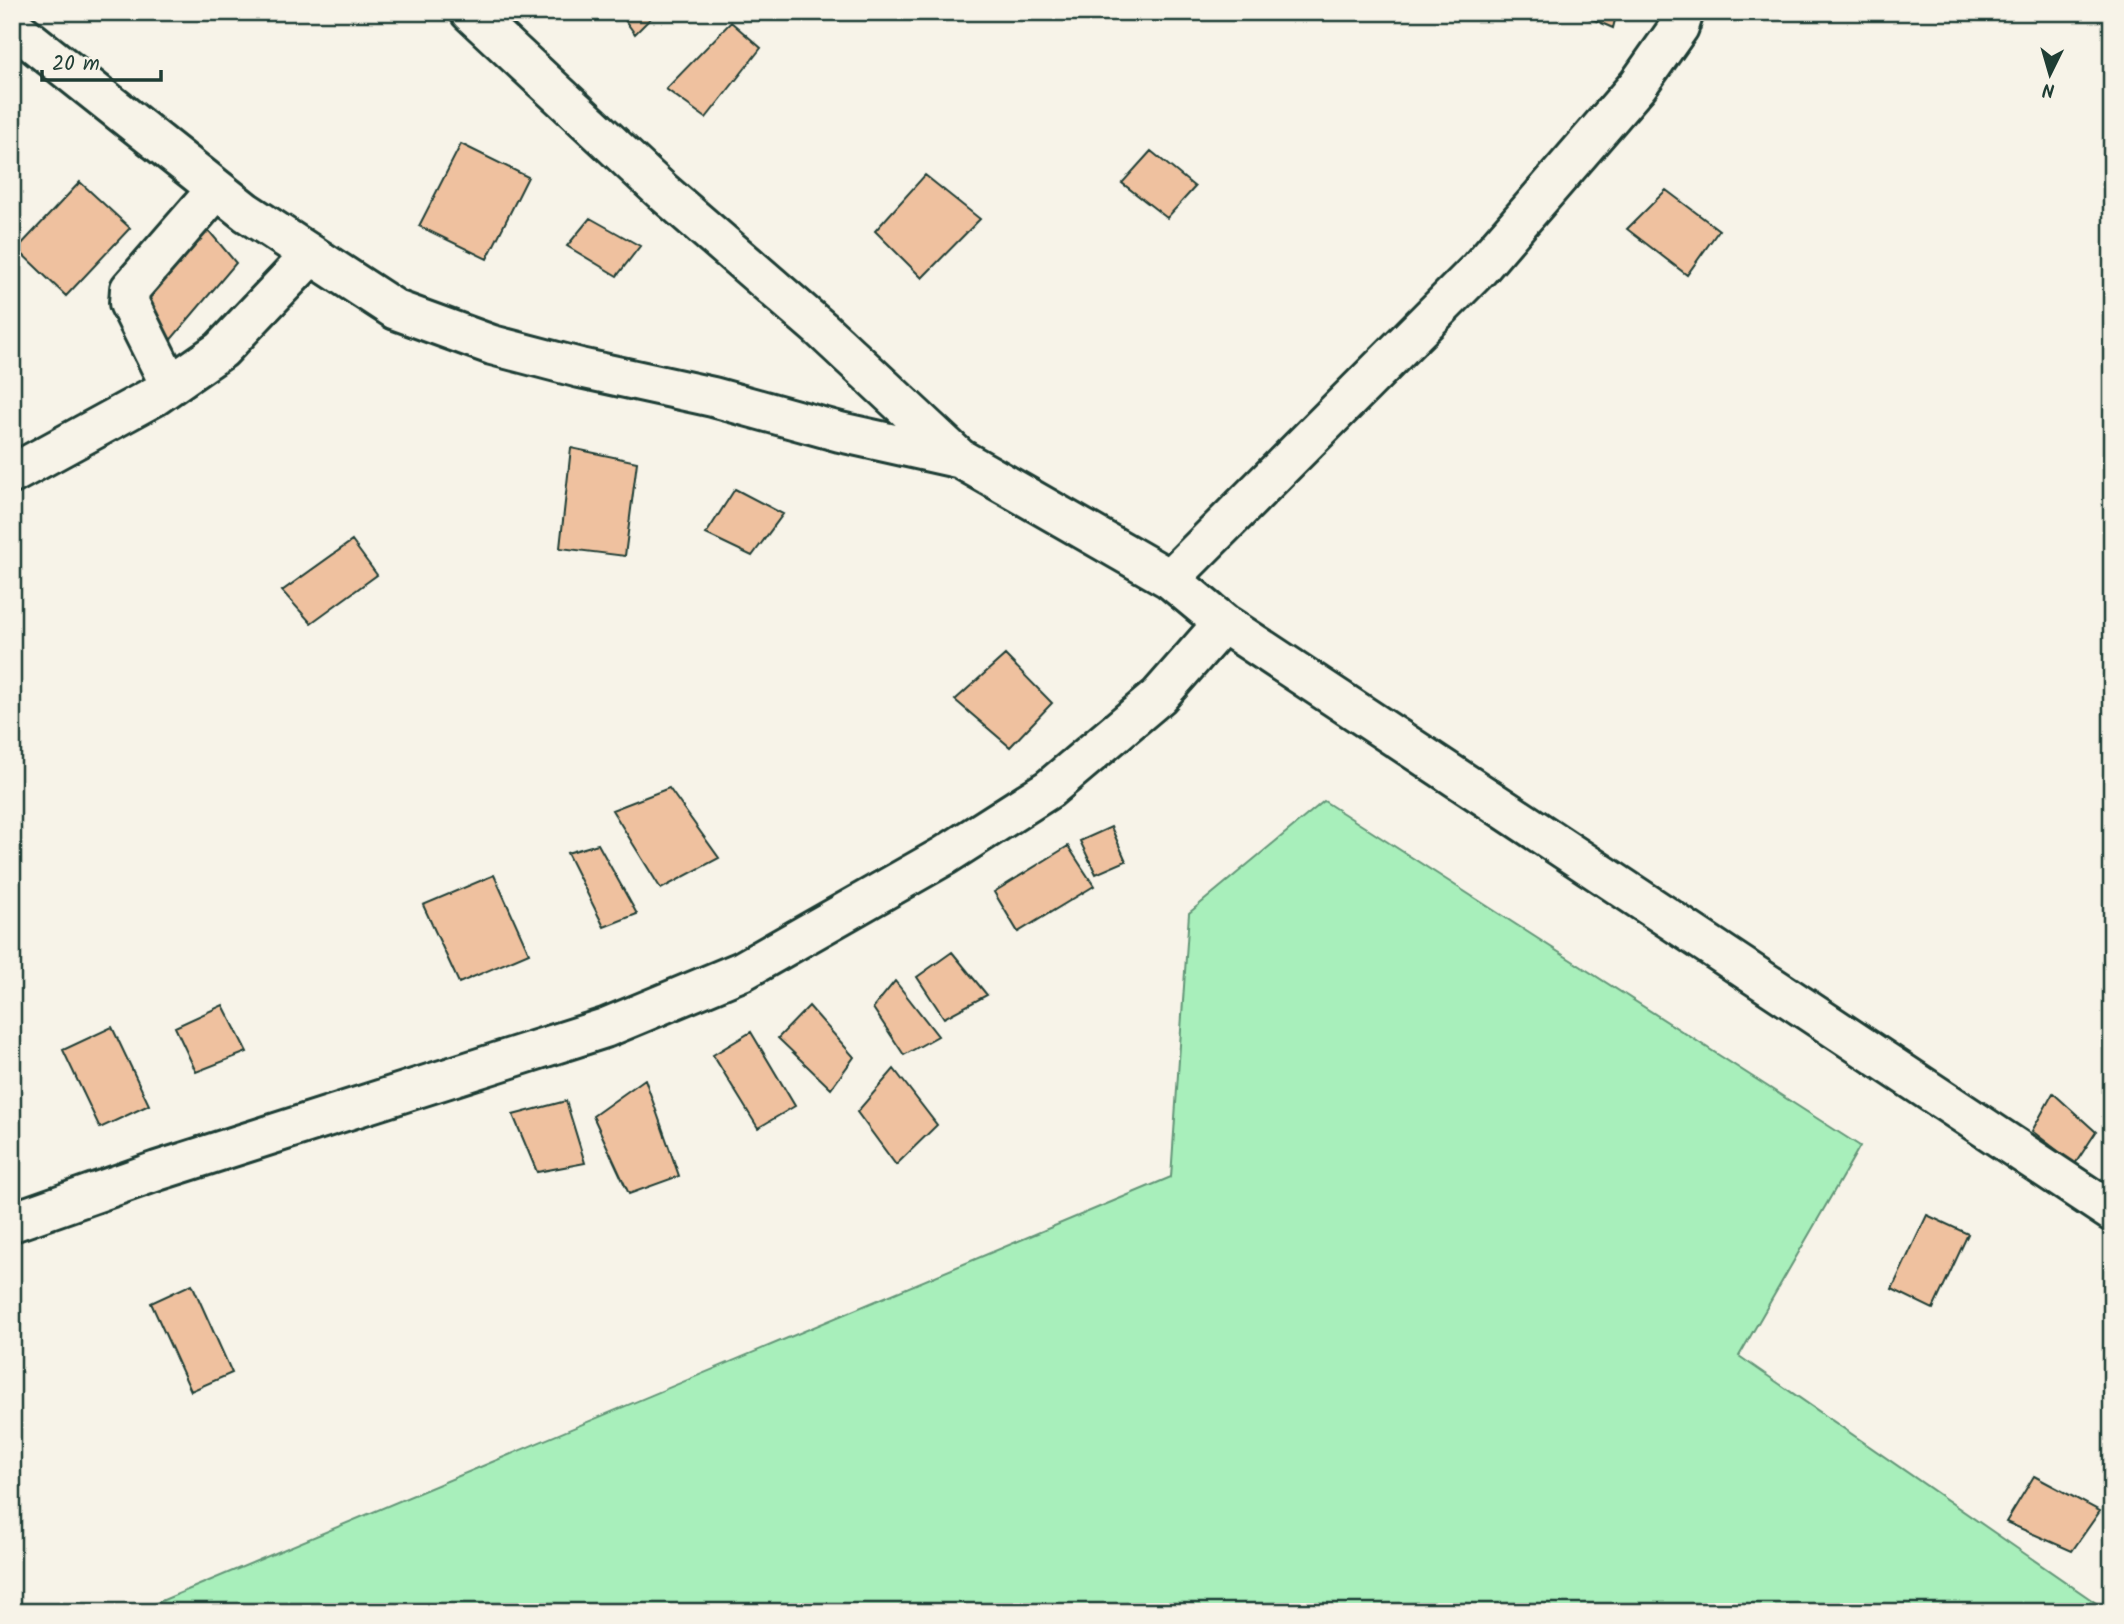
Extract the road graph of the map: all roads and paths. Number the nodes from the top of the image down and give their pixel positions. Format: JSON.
{"nodes":[{"id":1,"x":470,"y":12,"type":"edge"},
{"id":2,"x":1684,"y":12,"type":"edge"},
{"id":3,"x":12,"y":26,"type":"edge"},
{"id":4,"x":217,"y":189,"type":"junction"},
{"id":5,"x":311,"y":255,"type":"junction"},
{"id":6,"x":170,"y":385,"type":"junction"},
{"id":7,"x":959,"y":458,"type":"junction"},
{"id":8,"x":12,"y":474,"type":"edge"},
{"id":9,"x":1170,"y":579,"type":"junction"},
{"id":10,"x":1223,"y":623,"type":"junction"},
{"id":11,"x":2112,"y":1212,"type":"edge"},
{"id":12,"x":12,"y":1222,"type":"edge"}],
"edges":[{"from":1,"to":7,"type":"street"},
{"from":2,"to":9,"type":"street"},
{"from":3,"to":4,"type":"street"},
{"from":4,"to":5,"type":"street"},
{"from":4,"to":6,"type":"street"},
{"from":5,"to":6,"type":"street"},
{"from":5,"to":7,"type":"street"},
{"from":6,"to":8,"type":"street"},
{"from":7,"to":9,"type":"street"},
{"from":9,"to":10,"type":"street"},
{"from":10,"to":11,"type":"street"},
{"from":10,"to":12,"type":"street"}]}
